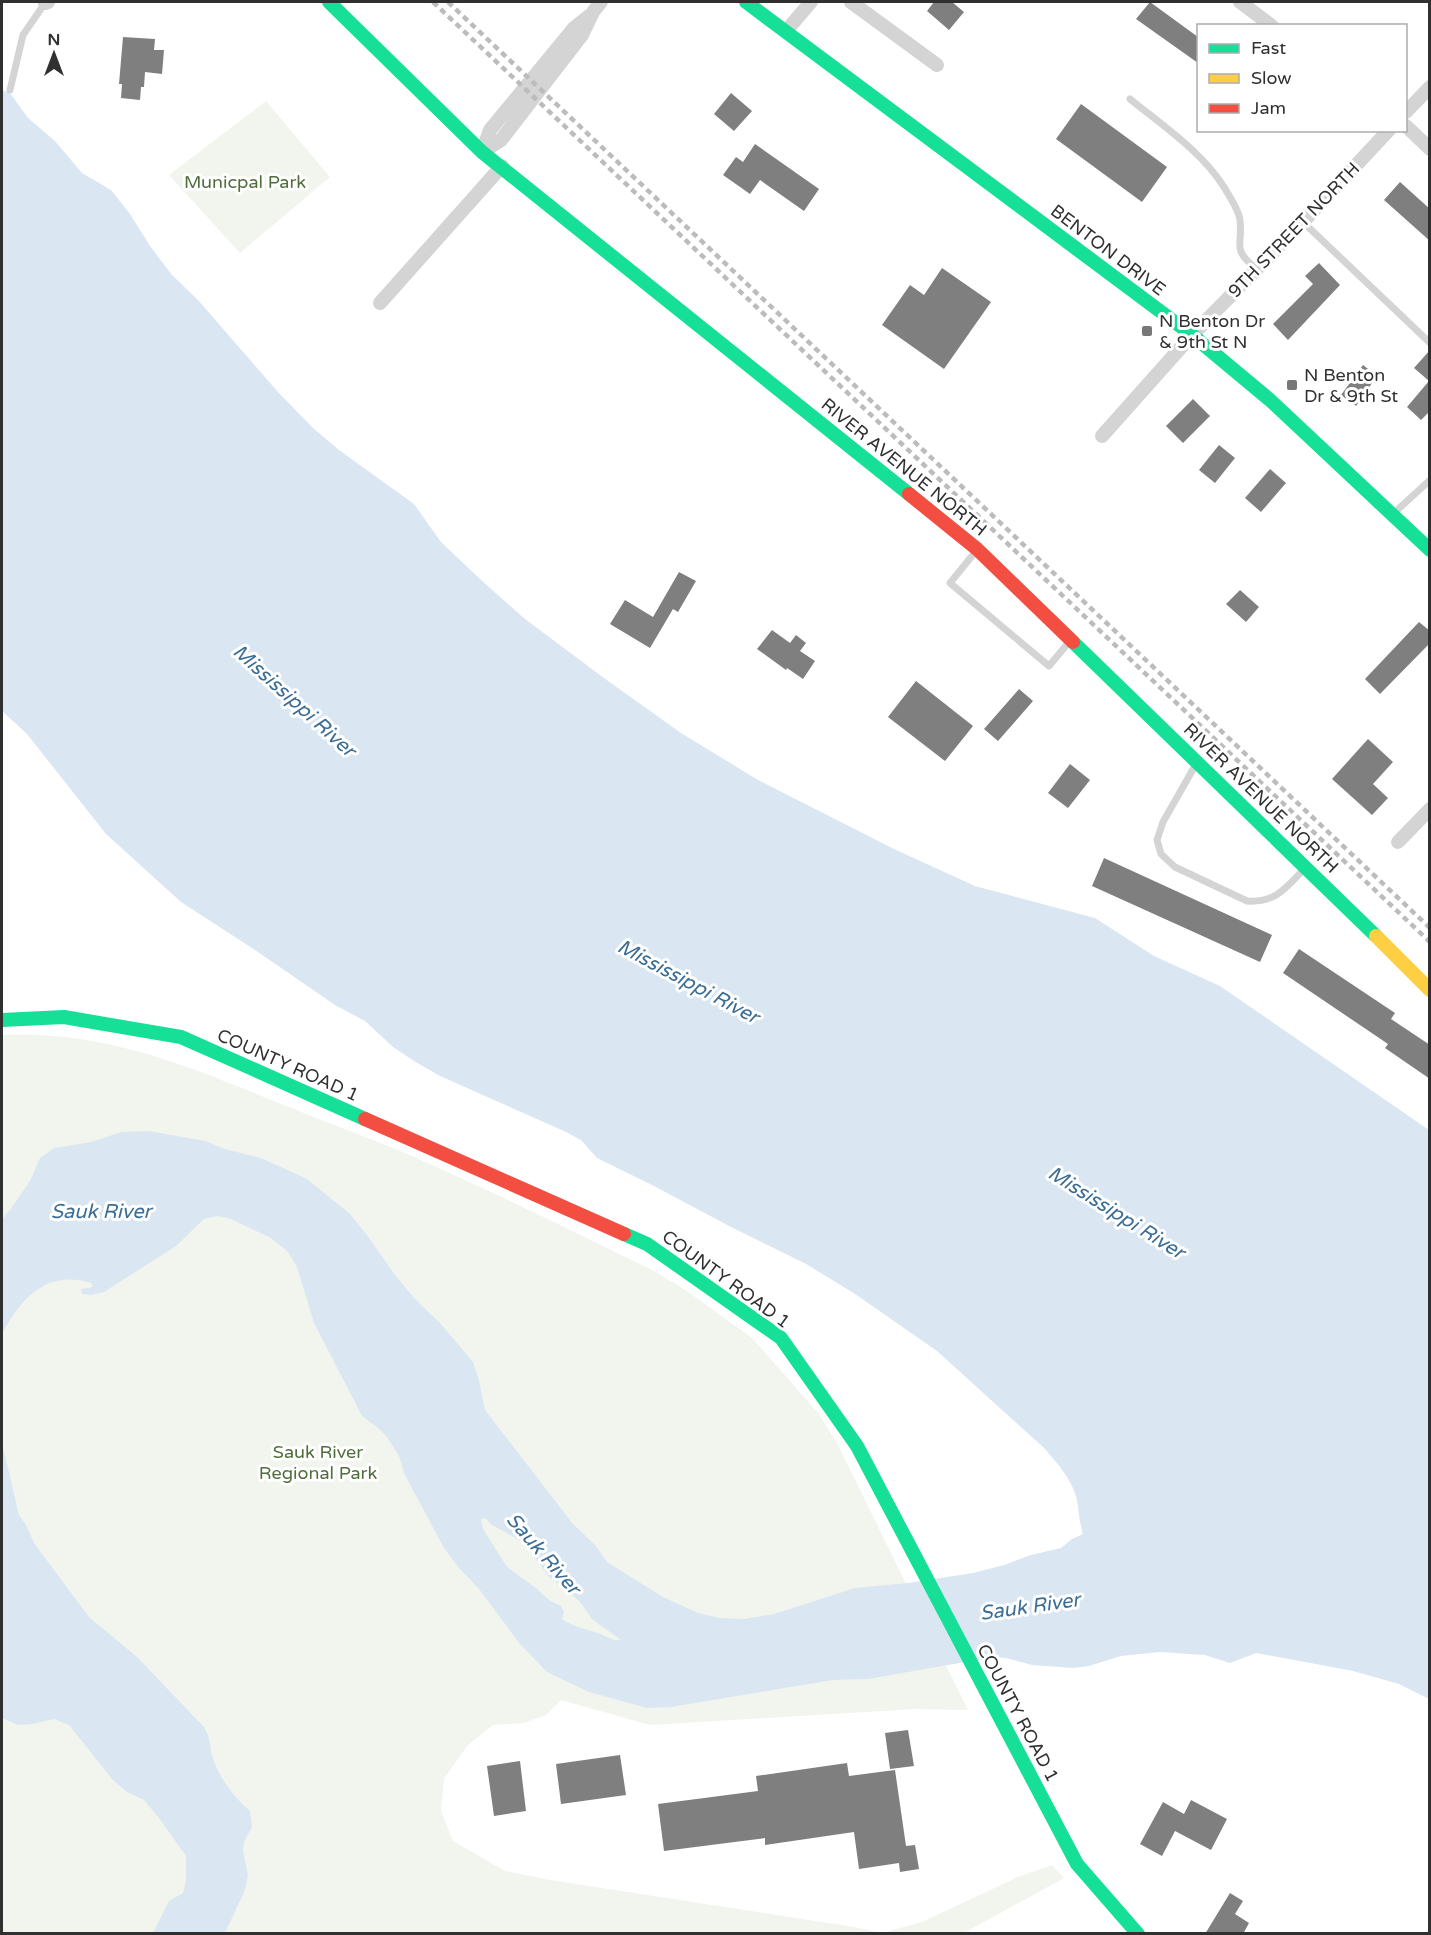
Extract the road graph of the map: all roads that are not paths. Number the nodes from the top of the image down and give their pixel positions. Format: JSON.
{"nodes":[{"id":1,"x":46,"y":2,"type":"edge"},
{"id":2,"x":329,"y":2,"type":"edge"},
{"id":3,"x":746,"y":2,"type":"edge"},
{"id":4,"x":811,"y":2,"type":"edge"},
{"id":5,"x":851,"y":2,"type":"edge"},
{"id":6,"x":1240,"y":2,"type":"edge"},
{"id":7,"x":597,"y":7,"type":"edge"},
{"id":8,"x":1269,"y":24,"type":"edge"},
{"id":9,"x":786,"y":31,"type":"junction"},
{"id":10,"x":937,"y":65,"type":"dead end"},
{"id":11,"x":1430,"y":87,"type":"edge"},
{"id":12,"x":10,"y":90,"type":"dead end"},
{"id":13,"x":1130,"y":99,"type":"dead end"},
{"id":14,"x":1407,"y":111,"type":"edge"},
{"id":15,"x":1407,"y":127,"type":"edge"},
{"id":16,"x":1387,"y":132,"type":"edge"},
{"id":17,"x":1430,"y":149,"type":"edge"},
{"id":18,"x":482,"y":152,"type":"junction"},
{"id":19,"x":502,"y":166,"type":"junction"},
{"id":20,"x":1303,"y":222,"type":"junction"},
{"id":21,"x":1256,"y":269,"type":"junction"},
{"id":22,"x":381,"y":303,"type":"dead end"},
{"id":23,"x":1192,"y":335,"type":"junction"},
{"id":24,"x":1430,"y":343,"type":"edge"},
{"id":25,"x":1102,"y":436,"type":"dead end"},
{"id":26,"x":1430,"y":480,"type":"edge"},
{"id":27,"x":1392,"y":515,"type":"junction"},
{"id":28,"x":977,"y":549,"type":"junction"},
{"id":29,"x":1430,"y":550,"type":"edge"},
{"id":30,"x":1071,"y":639,"type":"junction"},
{"id":31,"x":1197,"y":762,"type":"junction"},
{"id":32,"x":1430,"y":809,"type":"edge"},
{"id":33,"x":1398,"y":842,"type":"dead end"},
{"id":34,"x":1306,"y":867,"type":"junction"},
{"id":35,"x":1430,"y":990,"type":"edge"},
{"id":36,"x":2,"y":1020,"type":"edge"},
{"id":37,"x":1138,"y":1934,"type":"edge"}],
"edges":[{"from":1,"to":12,"type":"lane"},
{"from":2,"to":18,"type":"street","name":"RIVER AVENUE NORTH"},
{"from":3,"to":9,"type":"street","name":"BENTON DRIVE"},
{"from":4,"to":9,"type":"street"},
{"from":5,"to":10,"type":"street"},
{"from":6,"to":8,"type":"street"},
{"from":7,"to":18,"type":"street"},
{"from":9,"to":23,"type":"street","name":"BENTON DRIVE"},
{"from":11,"to":14,"type":"street"},
{"from":13,"to":21,"type":"lane"},
{"from":15,"to":17,"type":"street"},
{"from":16,"to":20,"type":"street","name":"9TH STREET NORTH"},
{"from":18,"to":19,"type":"street","name":"RIVER AVENUE NORTH"},
{"from":19,"to":22,"type":"street"},
{"from":19,"to":28,"type":"street","name":"RIVER AVENUE NORTH"},
{"from":20,"to":21,"type":"street","name":"9TH STREET NORTH"},
{"from":20,"to":24,"type":"lane"},
{"from":21,"to":23,"type":"street","name":"9TH STREET NORTH"},
{"from":23,"to":25,"type":"street","name":"9TH STREET NORTH"},
{"from":23,"to":27,"type":"street","name":"BENTON DRIVE"},
{"from":26,"to":27,"type":"lane"},
{"from":27,"to":29,"type":"street","name":"BENTON DRIVE"},
{"from":28,"to":30,"type":"street","name":"RIVER AVENUE NORTH"},
{"from":28,"to":30,"type":"lane"},
{"from":30,"to":31,"type":"street","name":"RIVER AVENUE NORTH"},
{"from":31,"to":34,"type":"street","name":"RIVER AVENUE NORTH"},
{"from":31,"to":34,"type":"lane"},
{"from":32,"to":33,"type":"street"},
{"from":34,"to":35,"type":"street","name":"RIVER AVENUE NORTH"},
{"from":36,"to":37,"type":"street","name":"COUNTY ROAD 1"}]}
